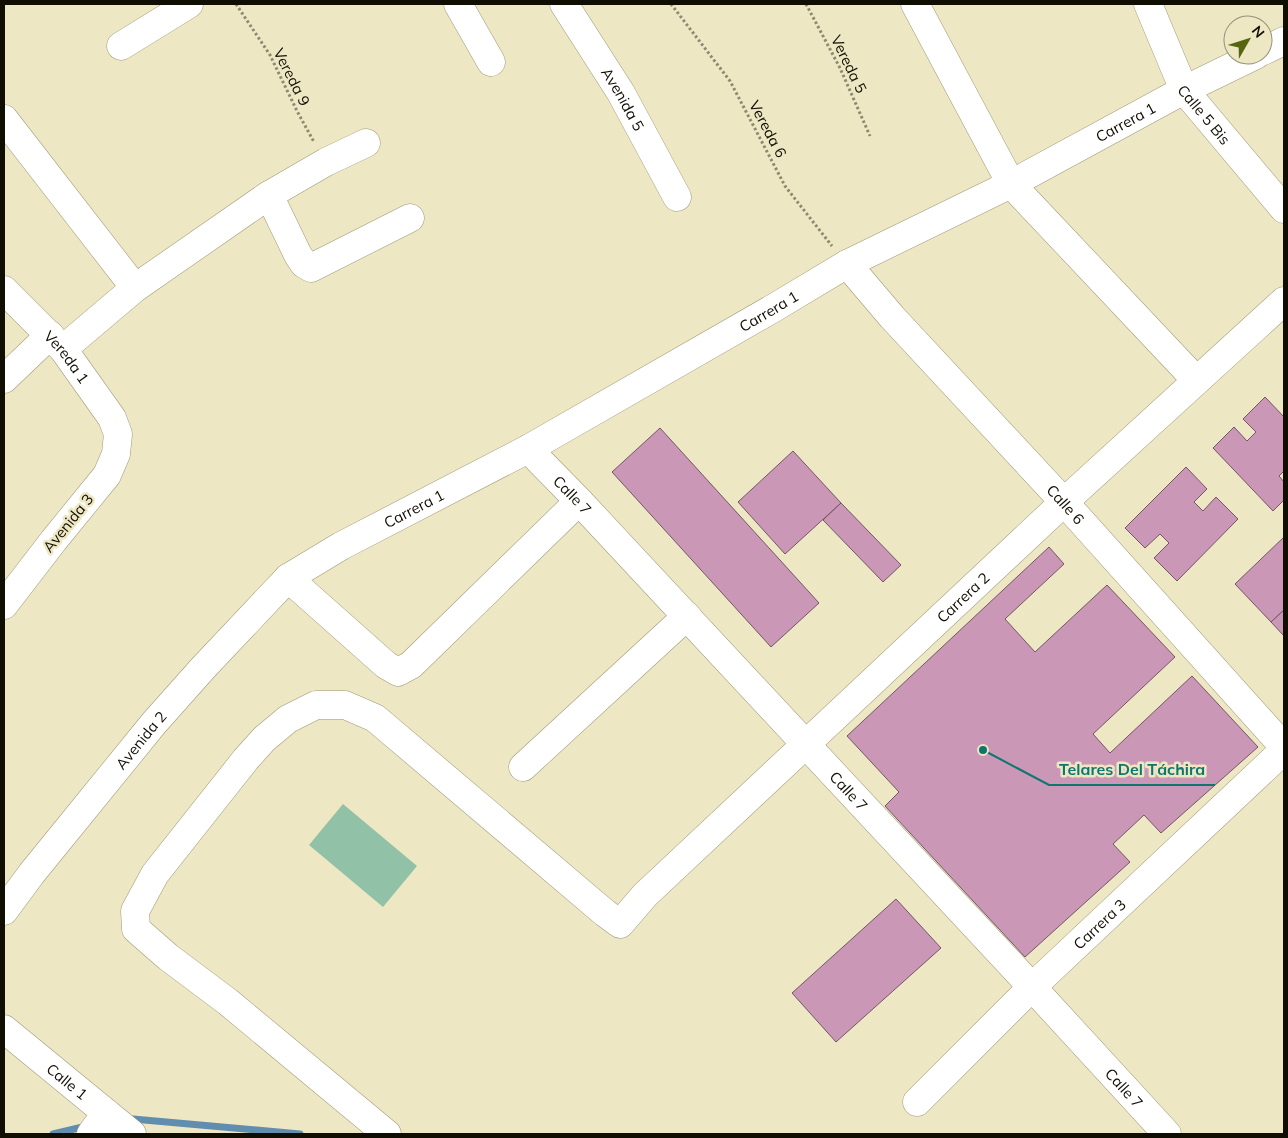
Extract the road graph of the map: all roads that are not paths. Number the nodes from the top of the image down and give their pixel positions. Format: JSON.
{"nodes":[{"id":1,"x":189,"y":4,"type":"edge"},
{"id":2,"x":458,"y":4,"type":"edge"},
{"id":3,"x":564,"y":4,"type":"edge"},
{"id":4,"x":915,"y":4,"type":"edge"},
{"id":5,"x":1148,"y":4,"type":"edge"},
{"id":6,"x":121,"y":46,"type":"dead end"},
{"id":7,"x":491,"y":62,"type":"dead end"},
{"id":8,"x":1235,"y":65,"type":"edge"},
{"id":9,"x":1184,"y":90,"type":"junction"},
{"id":10,"x":4,"y":119,"type":"edge"},
{"id":11,"x":366,"y":143,"type":"dead end"},
{"id":12,"x":1011,"y":184,"type":"junction"},
{"id":13,"x":269,"y":195,"type":"junction"},
{"id":14,"x":677,"y":197,"type":"dead end"},
{"id":15,"x":1284,"y":209,"type":"edge"},
{"id":16,"x":410,"y":218,"type":"dead end"},
{"id":17,"x":847,"y":264,"type":"junction"},
{"id":18,"x":135,"y":288,"type":"junction"},
{"id":19,"x":4,"y":290,"type":"edge"},
{"id":20,"x":1284,"y":301,"type":"edge"},
{"id":21,"x":56,"y":342,"type":"junction"},
{"id":22,"x":4,"y":379,"type":"edge"},
{"id":23,"x":1196,"y":380,"type":"junction"},
{"id":24,"x":118,"y":434,"type":"joint"},
{"id":25,"x":528,"y":449,"type":"junction"},
{"id":26,"x":579,"y":501,"type":"junction"},
{"id":27,"x":1064,"y":502,"type":"junction"},
{"id":28,"x":288,"y":578,"type":"junction"},
{"id":29,"x":4,"y":605,"type":"edge"},
{"id":30,"x":687,"y":616,"type":"junction"},
{"id":31,"x":805,"y":745,"type":"junction"},
{"id":32,"x":1284,"y":748,"type":"edge"},
{"id":33,"x":523,"y":767,"type":"dead end"},
{"id":34,"x":4,"y":911,"type":"edge"},
{"id":35,"x":1032,"y":987,"type":"junction"},
{"id":36,"x":4,"y":1028,"type":"edge"},
{"id":37,"x":917,"y":1102,"type":"dead end"},
{"id":38,"x":99,"y":1124,"type":"edge"},
{"id":39,"x":132,"y":1134,"type":"edge"},
{"id":40,"x":387,"y":1134,"type":"edge"},
{"id":41,"x":1167,"y":1134,"type":"edge"}],
"edges":[{"from":1,"to":6,"type":"street"},
{"from":2,"to":7,"type":"street"},
{"from":3,"to":14,"type":"street","name":"Avenida 5"},
{"from":4,"to":12,"type":"street"},
{"from":5,"to":9,"type":"street","name":"Calle 5 Bis"},
{"from":8,"to":9,"type":"street","name":"Carrera 1"},
{"from":9,"to":12,"type":"street","name":"Carrera 1"},
{"from":9,"to":15,"type":"street","name":"Calle 5 Bis"},
{"from":10,"to":18,"type":"street"},
{"from":11,"to":13,"type":"street"},
{"from":12,"to":17,"type":"street","name":"Carrera 1"},
{"from":12,"to":23,"type":"street"},
{"from":13,"to":16,"type":"street"},
{"from":13,"to":18,"type":"street"},
{"from":17,"to":25,"type":"street","name":"Carrera 1"},
{"from":17,"to":27,"type":"street","name":"Calle 6"},
{"from":18,"to":21,"type":"street"},
{"from":19,"to":21,"type":"street","name":"Vereda 1"},
{"from":20,"to":23,"type":"street","name":"Carrera 2"},
{"from":21,"to":22,"type":"street"},
{"from":21,"to":24,"type":"street","name":"Vereda 1"},
{"from":23,"to":27,"type":"street","name":"Carrera 2"},
{"from":24,"to":29,"type":"street","name":"Avenida 3"},
{"from":25,"to":26,"type":"street","name":"Calle 7"},
{"from":25,"to":28,"type":"street","name":"Carrera 1"},
{"from":26,"to":28,"type":"street"},
{"from":26,"to":30,"type":"street","name":"Calle 7"},
{"from":27,"to":31,"type":"street","name":"Carrera 2"},
{"from":27,"to":32,"type":"street","name":"Calle 6"},
{"from":28,"to":34,"type":"street","name":"Avenida 2"},
{"from":30,"to":31,"type":"street","name":"Calle 7"},
{"from":30,"to":33,"type":"street"},
{"from":31,"to":35,"type":"street","name":"Calle 7"},
{"from":31,"to":40,"type":"street","name":"Carrera 2"},
{"from":32,"to":35,"type":"street","name":"Carrera 3"},
{"from":35,"to":37,"type":"street","name":"Carrera 3"},
{"from":35,"to":41,"type":"street","name":"Calle 7"},
{"from":36,"to":38,"type":"street","name":"Calle 1"},
{"from":38,"to":39,"type":"street","name":"Calle 1"}]}
